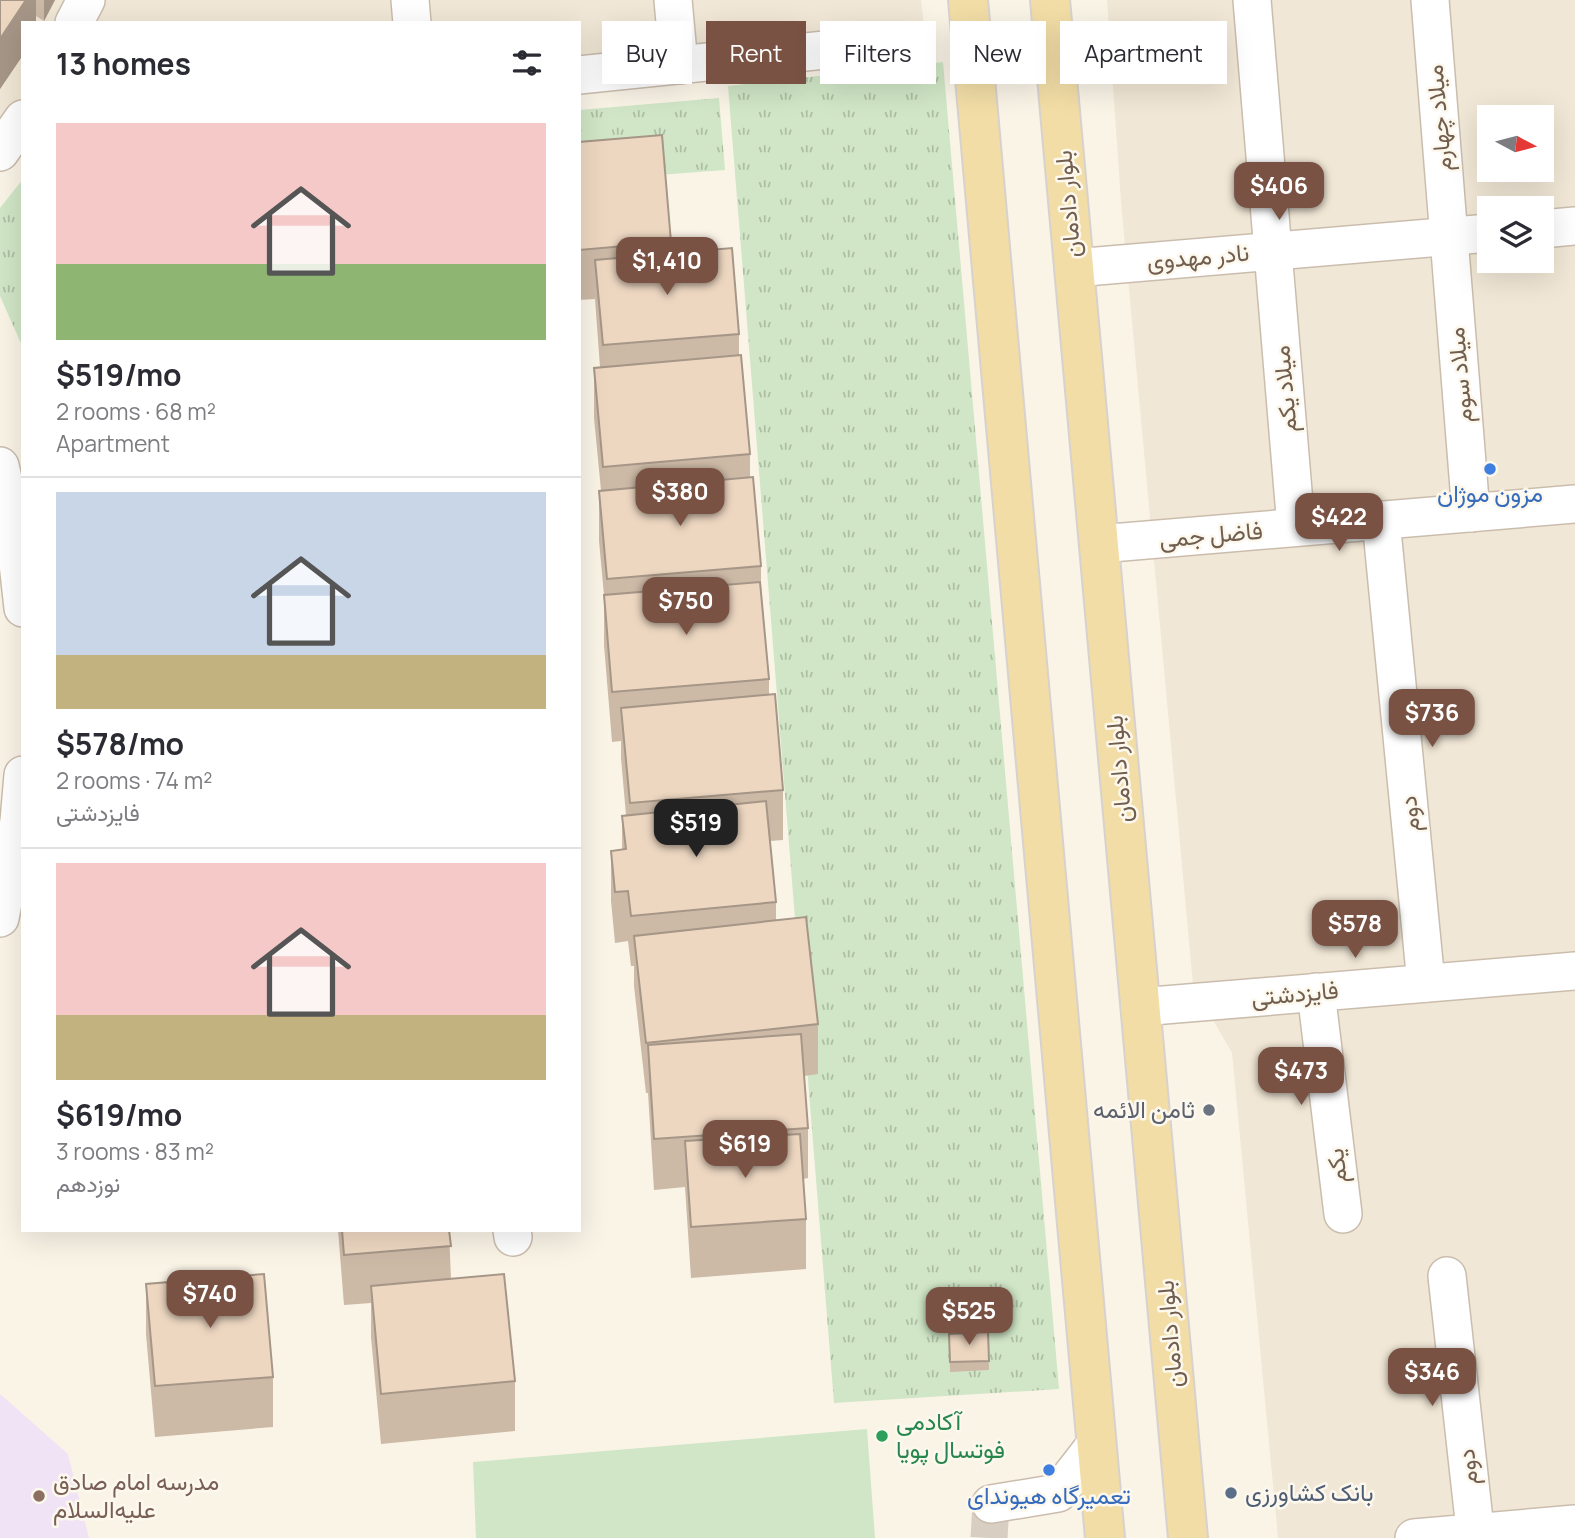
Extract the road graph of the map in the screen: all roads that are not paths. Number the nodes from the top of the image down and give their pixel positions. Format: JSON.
{"nodes":[{"id":1,"x":86,"y":0,"type":"edge"},
{"id":2,"x":410,"y":0,"type":"edge"},
{"id":3,"x":673,"y":0,"type":"edge"},
{"id":4,"x":968,"y":0,"type":"edge"},
{"id":5,"x":1050,"y":0,"type":"edge"},
{"id":6,"x":1252,"y":0,"type":"edge"},
{"id":7,"x":1430,"y":0,"type":"edge"},
{"id":8,"x":75,"y":21,"type":"edge"},
{"id":9,"x":412,"y":21,"type":"edge"},
{"id":10,"x":675,"y":21,"type":"edge"},
{"id":11,"x":820,"y":51,"type":"edge"},
{"id":12,"x":692,"y":64,"type":"edge"},
{"id":13,"x":602,"y":73,"type":"edge"},
{"id":14,"x":581,"y":75,"type":"edge"},
{"id":15,"x":1575,"y":226,"type":"edge"},
{"id":16,"x":1554,"y":228,"type":"edge"},
{"id":17,"x":1477,"y":234,"type":"edge"},
{"id":18,"x":1449,"y":236,"type":"junction"},
{"id":19,"x":1273,"y":251,"type":"junction"},
{"id":20,"x":1074,"y":268,"type":"junction"},
{"id":21,"x":0,"y":466,"type":"edge"},
{"id":22,"x":1575,"y":504,"type":"edge"},
{"id":23,"x":1471,"y":513,"type":"junction"},
{"id":24,"x":1381,"y":520,"type":"junction"},
{"id":25,"x":1296,"y":527,"type":"junction"},
{"id":26,"x":1099,"y":544,"type":"junction"},
{"id":27,"x":21,"y":590,"type":"edge"},
{"id":28,"x":21,"y":798,"type":"edge"},
{"id":29,"x":0,"y":918,"type":"edge"},
{"id":30,"x":0,"y":932,"type":"edge"},
{"id":31,"x":21,"y":937,"type":"edge"},
{"id":32,"x":1575,"y":975,"type":"edge"},
{"id":33,"x":1426,"y":983,"type":"junction"},
{"id":34,"x":1316,"y":992,"type":"junction"},
{"id":35,"x":1140,"y":1007,"type":"junction"},
{"id":36,"x":1343,"y":1214,"type":"dead end"},
{"id":37,"x":1447,"y":1276,"type":"dead end"},
{"id":38,"x":1096,"y":1444,"type":"junction"},
{"id":39,"x":991,"y":1503,"type":"dead end"},
{"id":40,"x":1575,"y":1524,"type":"edge"},
{"id":41,"x":1475,"y":1535,"type":"edge"},
{"id":42,"x":1105,"y":1538,"type":"edge"},
{"id":43,"x":1188,"y":1538,"type":"edge"},
{"id":44,"x":1414,"y":1538,"type":"edge"}],
"edges":[{"from":1,"to":8,"type":"street"},
{"from":2,"to":9,"type":"street"},
{"from":3,"to":10,"type":"street"},
{"from":4,"to":38,"type":"main road"},
{"from":5,"to":20,"type":"main road","name":"بلوار دادمان"},
{"from":6,"to":19,"type":"street","name":"میلاد یکم"},
{"from":7,"to":18,"type":"street","name":"میلاد چهارم"},
{"from":11,"to":12,"type":"street"},
{"from":13,"to":14,"type":"street"},
{"from":15,"to":16,"type":"street"},
{"from":17,"to":18,"type":"street","name":"نادر مهدوی"},
{"from":18,"to":19,"type":"street","name":"نادر مهدوی"},
{"from":18,"to":23,"type":"street","name":"میلاد سوم"},
{"from":19,"to":20,"type":"street","name":"نادر مهدوی"},
{"from":19,"to":25,"type":"street","name":"میلاد یکم"},
{"from":20,"to":26,"type":"main road","name":"بلوار دادمان"},
{"from":21,"to":27,"type":"street"},
{"from":22,"to":23,"type":"street","name":"فاضل جمی"},
{"from":23,"to":24,"type":"street","name":"فاضل جمی"},
{"from":24,"to":25,"type":"street","name":"فاضل جمی"},
{"from":24,"to":33,"type":"street","name":"دوم"},
{"from":25,"to":26,"type":"street","name":"فاضل جمی"},
{"from":26,"to":35,"type":"main road","name":"بلوار دادمان"},
{"from":28,"to":29,"type":"street"},
{"from":30,"to":31,"type":"street"},
{"from":32,"to":33,"type":"street","name":"فایزدشتی"},
{"from":33,"to":34,"type":"street","name":"فایزدشتی"},
{"from":34,"to":35,"type":"street","name":"فایزدشتی"},
{"from":34,"to":36,"type":"street","name":"یکم"},
{"from":35,"to":43,"type":"main road","name":"بلوار دادمان"},
{"from":37,"to":41,"type":"street","name":"دوم"},
{"from":38,"to":39,"type":"street"},
{"from":38,"to":42,"type":"main road"},
{"from":40,"to":41,"type":"street"},
{"from":41,"to":44,"type":"street"}]}
